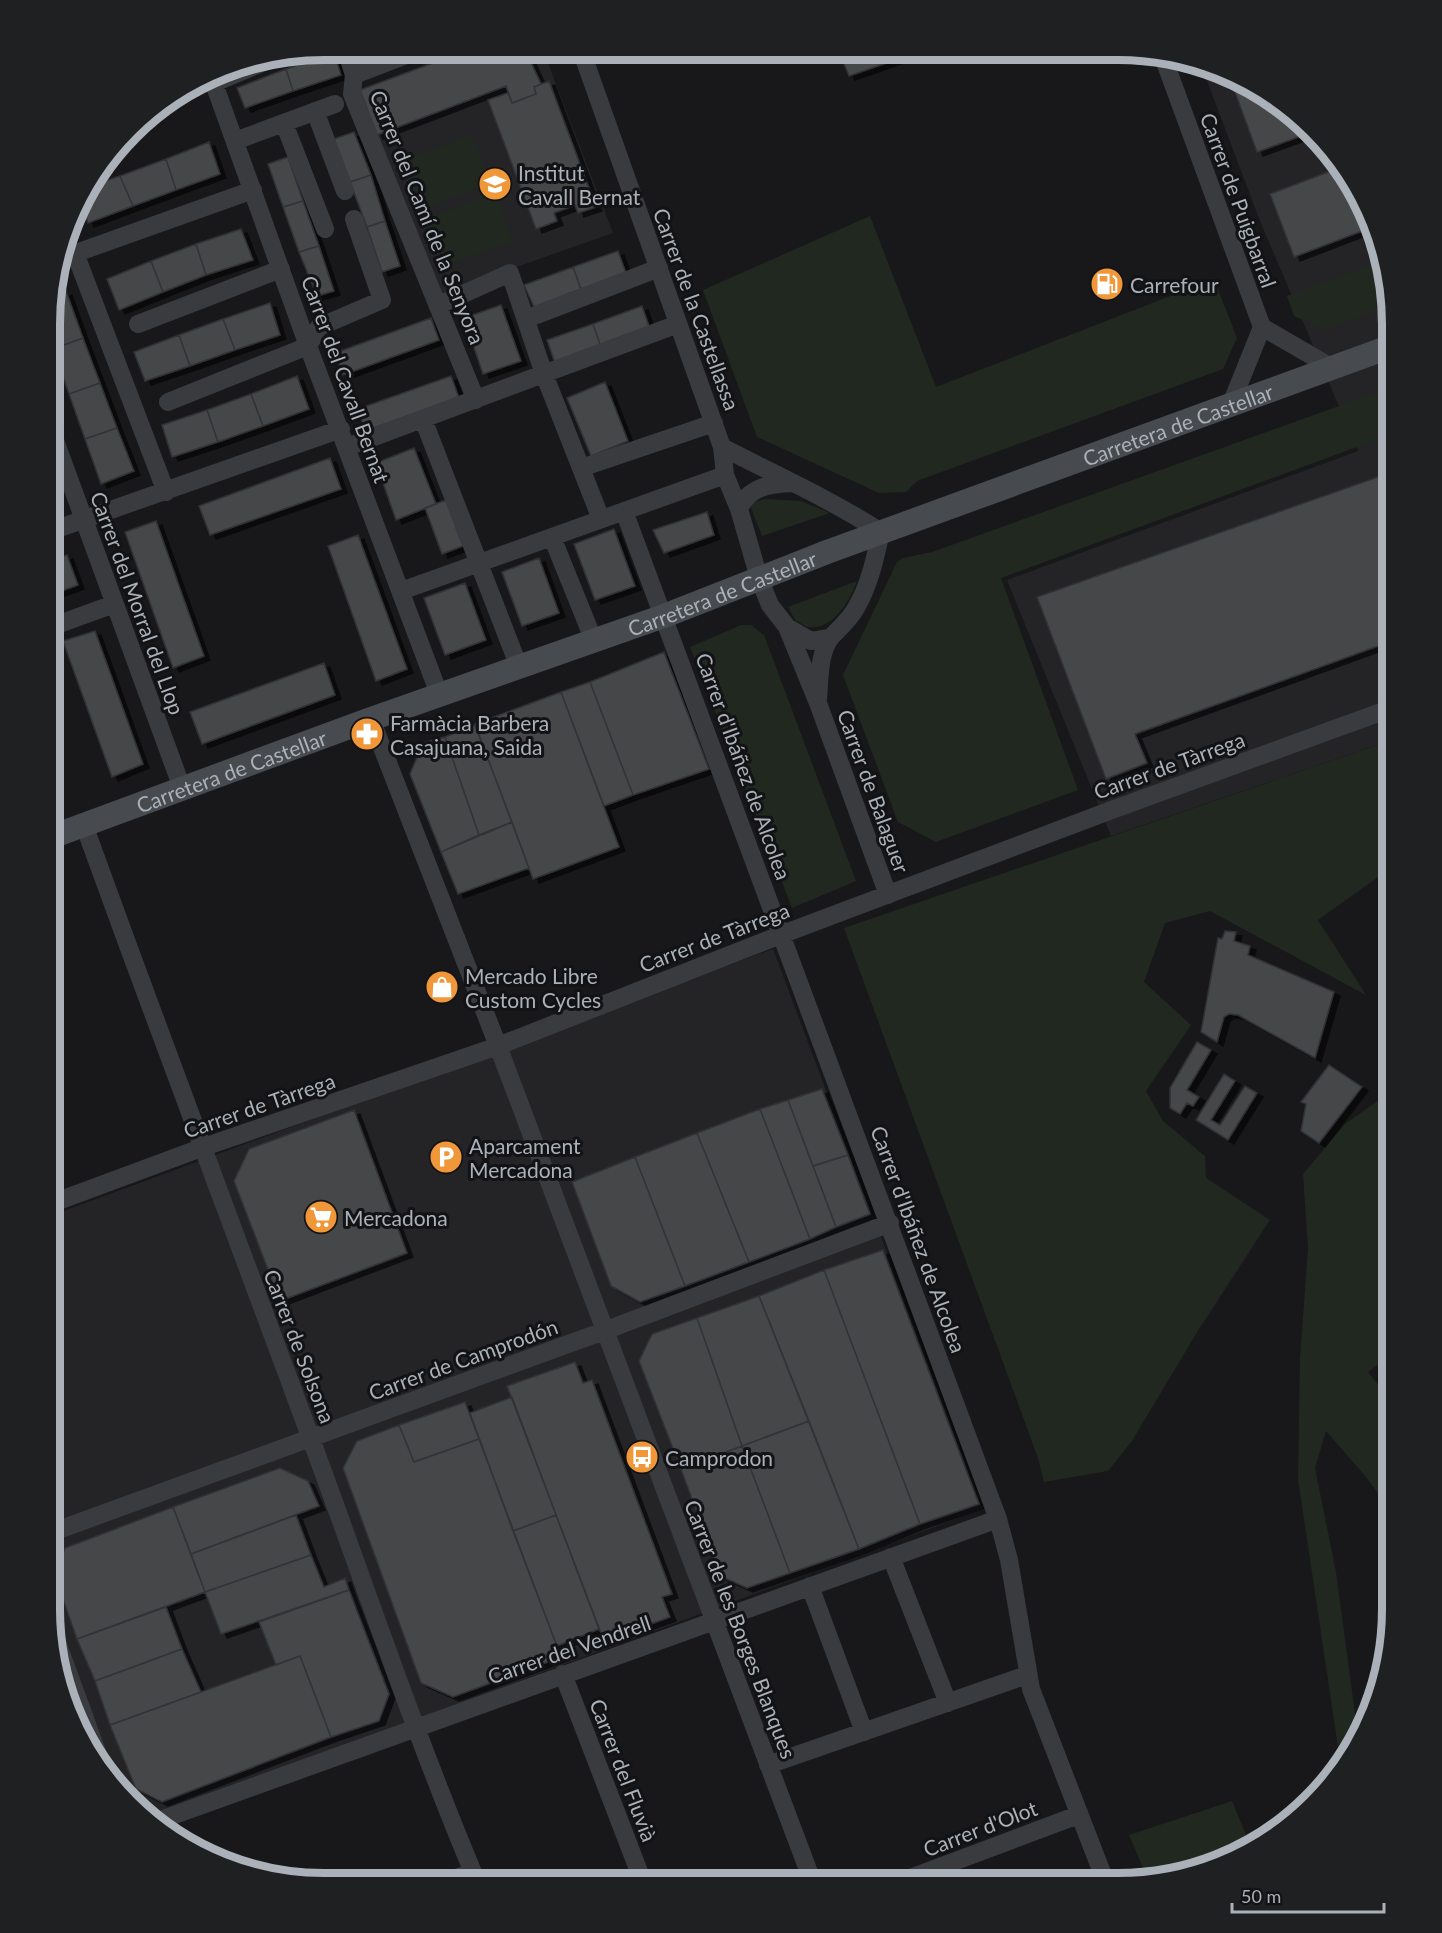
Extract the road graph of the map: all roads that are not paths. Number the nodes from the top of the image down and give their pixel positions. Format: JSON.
{"nodes":[{"id":1,"x":349,"y":60,"type":"edge"},
{"id":2,"x":393,"y":60,"type":"edge"},
{"id":3,"x":585,"y":60,"type":"edge"},
{"id":4,"x":1166,"y":64,"type":"edge"},
{"id":5,"x":354,"y":75,"type":"junction"},
{"id":6,"x":214,"y":84,"type":"edge"},
{"id":7,"x":335,"y":104,"type":"dead end"},
{"id":8,"x":315,"y":111,"type":"junction"},
{"id":9,"x":284,"y":123,"type":"junction"},
{"id":10,"x":235,"y":141,"type":"junction"},
{"id":11,"x":253,"y":190,"type":"junction"},
{"id":12,"x":345,"y":191,"type":"dead end"},
{"id":13,"x":354,"y":219,"type":"dead end"},
{"id":14,"x":325,"y":229,"type":"dead end"},
{"id":15,"x":69,"y":256,"type":"edge"},
{"id":16,"x":69,"y":257,"type":"edge"},
{"id":17,"x":659,"y":268,"type":"junction"},
{"id":18,"x":281,"y":269,"type":"junction"},
{"id":19,"x":439,"y":305,"type":"junction"},
{"id":20,"x":526,"y":319,"type":"junction"},
{"id":21,"x":138,"y":324,"type":"dead end"},
{"id":22,"x":678,"y":324,"type":"junction"},
{"id":23,"x":1262,"y":327,"type":"junction"},
{"id":24,"x":309,"y":346,"type":"junction"},
{"id":25,"x":1382,"y":349,"type":"edge"},
{"id":26,"x":1331,"y":367,"type":"junction"},
{"id":27,"x":544,"y":374,"type":"junction"},
{"id":28,"x":476,"y":400,"type":"junction"},
{"id":29,"x":168,"y":402,"type":"dead end"},
{"id":30,"x":1231,"y":404,"type":"junction"},
{"id":31,"x":423,"y":419,"type":"junction"},
{"id":32,"x":714,"y":423,"type":"junction"},
{"id":33,"x":341,"y":429,"type":"junction"},
{"id":34,"x":347,"y":447,"type":"junction"},
{"id":35,"x":722,"y":447,"type":"junction"},
{"id":36,"x":60,"y":455,"type":"edge"},
{"id":37,"x":581,"y":468,"type":"junction"},
{"id":38,"x":725,"y":475,"type":"junction"},
{"id":39,"x":792,"y":483,"type":"junction"},
{"id":40,"x":166,"y":492,"type":"junction"},
{"id":41,"x":739,"y":509,"type":"junction"},
{"id":42,"x":624,"y":511,"type":"junction"},
{"id":43,"x":601,"y":519,"type":"junction"},
{"id":44,"x":83,"y":520,"type":"junction"},
{"id":45,"x":60,"y":528,"type":"edge"},
{"id":46,"x":881,"y":532,"type":"junction"},
{"id":47,"x":552,"y":537,"type":"junction"},
{"id":48,"x":478,"y":564,"type":"junction"},
{"id":49,"x":759,"y":578,"type":"junction"},
{"id":50,"x":401,"y":591,"type":"junction"},
{"id":51,"x":114,"y":604,"type":"junction"},
{"id":52,"x":664,"y":616,"type":"junction"},
{"id":53,"x":60,"y":624,"type":"edge"},
{"id":54,"x":787,"y":627,"type":"junction"},
{"id":55,"x":830,"y":638,"type":"junction"},
{"id":56,"x":594,"y":641,"type":"junction"},
{"id":57,"x":519,"y":667,"type":"junction"},
{"id":58,"x":440,"y":694,"type":"junction"},
{"id":59,"x":818,"y":703,"type":"junction"},
{"id":60,"x":1382,"y":712,"type":"edge"},
{"id":61,"x":371,"y":719,"type":"junction"},
{"id":62,"x":182,"y":788,"type":"junction"},
{"id":63,"x":84,"y":825,"type":"junction"},
{"id":64,"x":60,"y":834,"type":"edge"},
{"id":65,"x":888,"y":895,"type":"junction"},
{"id":66,"x":783,"y":934,"type":"junction"},
{"id":67,"x":498,"y":1046,"type":"junction"},
{"id":68,"x":201,"y":1148,"type":"junction"},
{"id":69,"x":60,"y":1200,"type":"edge"},
{"id":70,"x":890,"y":1223,"type":"junction"},
{"id":71,"x":604,"y":1331,"type":"junction"},
{"id":72,"x":310,"y":1438,"type":"junction"},
{"id":73,"x":998,"y":1519,"type":"junction"},
{"id":74,"x":60,"y":1529,"type":"edge"},
{"id":75,"x":891,"y":1557,"type":"junction"},
{"id":76,"x":810,"y":1586,"type":"junction"},
{"id":77,"x":714,"y":1621,"type":"junction"},
{"id":78,"x":68,"y":1671,"type":"edge"},
{"id":79,"x":563,"y":1674,"type":"junction"},
{"id":80,"x":1027,"y":1675,"type":"junction"},
{"id":81,"x":948,"y":1703,"type":"junction"},
{"id":82,"x":413,"y":1727,"type":"junction"},
{"id":83,"x":89,"y":1730,"type":"edge"},
{"id":84,"x":864,"y":1732,"type":"junction"},
{"id":85,"x":768,"y":1765,"type":"junction"},
{"id":86,"x":1078,"y":1815,"type":"junction"},
{"id":87,"x":164,"y":1819,"type":"edge"},
{"id":88,"x":473,"y":1873,"type":"edge"},
{"id":89,"x":640,"y":1873,"type":"edge"},
{"id":90,"x":809,"y":1873,"type":"edge"},
{"id":91,"x":924,"y":1873,"type":"edge"},
{"id":92,"x":1102,"y":1873,"type":"edge"}],
"edges":[{"from":1,"to":5,"type":"street","name":"Carrer del Camí de la Senyora"},
{"from":2,"to":5,"type":"street"},
{"from":3,"to":17,"type":"street","name":"Carrer de la Castellassa"},
{"from":4,"to":23,"type":"street","name":"Carrer de Puigbarral"},
{"from":5,"to":19,"type":"street","name":"Carrer del Camí de la Senyora"},
{"from":6,"to":10,"type":"street","name":"Carrer del Cavall Bernat"},
{"from":7,"to":8,"type":"street"},
{"from":8,"to":9,"type":"street"},
{"from":8,"to":12,"type":"street"},
{"from":9,"to":10,"type":"street"},
{"from":9,"to":14,"type":"street"},
{"from":10,"to":11,"type":"street","name":"Carrer del Cavall Bernat"},
{"from":11,"to":15,"type":"street"},
{"from":11,"to":18,"type":"street","name":"Carrer del Cavall Bernat"},
{"from":13,"to":24,"type":"street"},
{"from":16,"to":40,"type":"street"},
{"from":17,"to":20,"type":"street"},
{"from":17,"to":22,"type":"street","name":"Carrer de la Castellassa"},
{"from":18,"to":21,"type":"street"},
{"from":18,"to":24,"type":"street","name":"Carrer del Cavall Bernat"},
{"from":19,"to":20,"type":"street"},
{"from":19,"to":28,"type":"street","name":"Carrer del Camí de la Senyora"},
{"from":20,"to":27,"type":"street"},
{"from":22,"to":27,"type":"street"},
{"from":22,"to":32,"type":"street","name":"Carrer de la Castellassa"},
{"from":23,"to":26,"type":"street"},
{"from":23,"to":30,"type":"street"},
{"from":24,"to":29,"type":"street"},
{"from":24,"to":33,"type":"street","name":"Carrer del Cavall Bernat"},
{"from":25,"to":26,"type":"street","name":"Carretera de Castellar"},
{"from":26,"to":30,"type":"street","name":"Carretera de Castellar"},
{"from":27,"to":28,"type":"street"},
{"from":27,"to":37,"type":"street"},
{"from":28,"to":31,"type":"street"},
{"from":30,"to":46,"type":"street","name":"Carretera de Castellar"},
{"from":31,"to":34,"type":"street"},
{"from":31,"to":48,"type":"street"},
{"from":32,"to":35,"type":"street","name":"Carrer de la Castellassa"},
{"from":32,"to":37,"type":"street"},
{"from":33,"to":34,"type":"street","name":"Carrer del Cavall Bernat"},
{"from":33,"to":40,"type":"street"},
{"from":34,"to":50,"type":"street","name":"Carrer del Cavall Bernat"},
{"from":35,"to":38,"type":"street","name":"Carrer de la Castellassa"},
{"from":35,"to":39,"type":"street"},
{"from":36,"to":44,"type":"street","name":"Carrer del Morral del Llop"},
{"from":37,"to":43,"type":"street"},
{"from":38,"to":41,"type":"street","name":"Carrer de la Castellassa"},
{"from":38,"to":42,"type":"street"},
{"from":39,"to":41,"type":"street"},
{"from":39,"to":46,"type":"street"},
{"from":40,"to":44,"type":"street"},
{"from":41,"to":49,"type":"street","name":"Carrer de la Castellassa"},
{"from":42,"to":43,"type":"street"},
{"from":42,"to":52,"type":"street","name":"Carrer d'Ibáñez de Alcolea"},
{"from":43,"to":47,"type":"street"},
{"from":44,"to":45,"type":"street"},
{"from":44,"to":51,"type":"street","name":"Carrer del Morral del Llop"},
{"from":46,"to":49,"type":"street","name":"Carretera de Castellar"},
{"from":46,"to":55,"type":"street","name":"Carrer de Balaguer"},
{"from":47,"to":48,"type":"street"},
{"from":47,"to":56,"type":"street"},
{"from":48,"to":50,"type":"street"},
{"from":48,"to":57,"type":"street"},
{"from":49,"to":52,"type":"street","name":"Carretera de Castellar"},
{"from":49,"to":54,"type":"street","name":"Carrer de Balaguer"},
{"from":50,"to":58,"type":"street","name":"Carrer del Cavall Bernat"},
{"from":51,"to":53,"type":"street"},
{"from":51,"to":62,"type":"street","name":"Carrer del Morral del Llop"},
{"from":52,"to":56,"type":"street","name":"Carretera de Castellar"},
{"from":52,"to":66,"type":"street","name":"Carrer d'Ibáñez de Alcolea"},
{"from":54,"to":55,"type":"street","name":"Carrer de Balaguer"},
{"from":54,"to":59,"type":"street","name":"Carrer de Balaguer"},
{"from":55,"to":59,"type":"street","name":"Carrer de Balaguer"},
{"from":56,"to":57,"type":"street","name":"Carretera de Castellar"},
{"from":57,"to":58,"type":"street","name":"Carretera de Castellar"},
{"from":58,"to":61,"type":"street","name":"Carretera de Castellar"},
{"from":59,"to":65,"type":"street","name":"Carrer de Balaguer"},
{"from":60,"to":65,"type":"street","name":"Carrer de Tàrrega"},
{"from":61,"to":62,"type":"street","name":"Carretera de Castellar"},
{"from":61,"to":67,"type":"street","name":"Carrer de les Borges Blanques"},
{"from":62,"to":63,"type":"street","name":"Carretera de Castellar"},
{"from":63,"to":64,"type":"street","name":"Carretera de Castellar"},
{"from":63,"to":68,"type":"street","name":"Carrer de Solsona"},
{"from":65,"to":66,"type":"street","name":"Carrer de Tàrrega"},
{"from":66,"to":67,"type":"street","name":"Carrer de Tàrrega"},
{"from":66,"to":70,"type":"street","name":"Carrer d'Ibáñez de Alcolea"},
{"from":67,"to":68,"type":"street","name":"Carrer de Tàrrega"},
{"from":67,"to":71,"type":"street","name":"Carrer de les Borges Blanques"},
{"from":68,"to":69,"type":"street","name":"Carrer de Tàrrega"},
{"from":68,"to":72,"type":"street","name":"Carrer de Solsona"},
{"from":70,"to":71,"type":"street","name":"Carrer de Camprodón"},
{"from":70,"to":73,"type":"street","name":"Carrer d'Ibáñez de Alcolea"},
{"from":71,"to":72,"type":"street","name":"Carrer de Camprodón"},
{"from":71,"to":77,"type":"street","name":"Carrer de les Borges Blanques"},
{"from":72,"to":74,"type":"street","name":"Carrer de Camprodón"},
{"from":72,"to":82,"type":"street","name":"Carrer de Solsona"},
{"from":73,"to":75,"type":"street","name":"Carrer del Vendrell"},
{"from":73,"to":80,"type":"street","name":"Carrer d'Ibáñez de Alcolea"},
{"from":75,"to":76,"type":"street","name":"Carrer del Vendrell"},
{"from":75,"to":81,"type":"street"},
{"from":76,"to":77,"type":"street","name":"Carrer del Vendrell"},
{"from":76,"to":84,"type":"street"},
{"from":77,"to":79,"type":"street","name":"Carrer del Vendrell"},
{"from":77,"to":85,"type":"street","name":"Carrer de les Borges Blanques"},
{"from":78,"to":83,"type":"street"},
{"from":79,"to":82,"type":"street","name":"Carrer del Vendrell"},
{"from":79,"to":89,"type":"street","name":"Carrer del Fluvià"},
{"from":80,"to":81,"type":"street"},
{"from":80,"to":86,"type":"street","name":"Carrer d'Ibáñez de Alcolea"},
{"from":81,"to":84,"type":"street"},
{"from":82,"to":87,"type":"street","name":"Carrer del Vendrell"},
{"from":82,"to":88,"type":"street","name":"Carrer de Solsona"},
{"from":84,"to":85,"type":"street"},
{"from":85,"to":90,"type":"street","name":"Carrer de les Borges Blanques"},
{"from":86,"to":91,"type":"street","name":"Carrer d'Olot"},
{"from":86,"to":92,"type":"street","name":"Carrer d'Ibáñez de Alcolea"}]}
